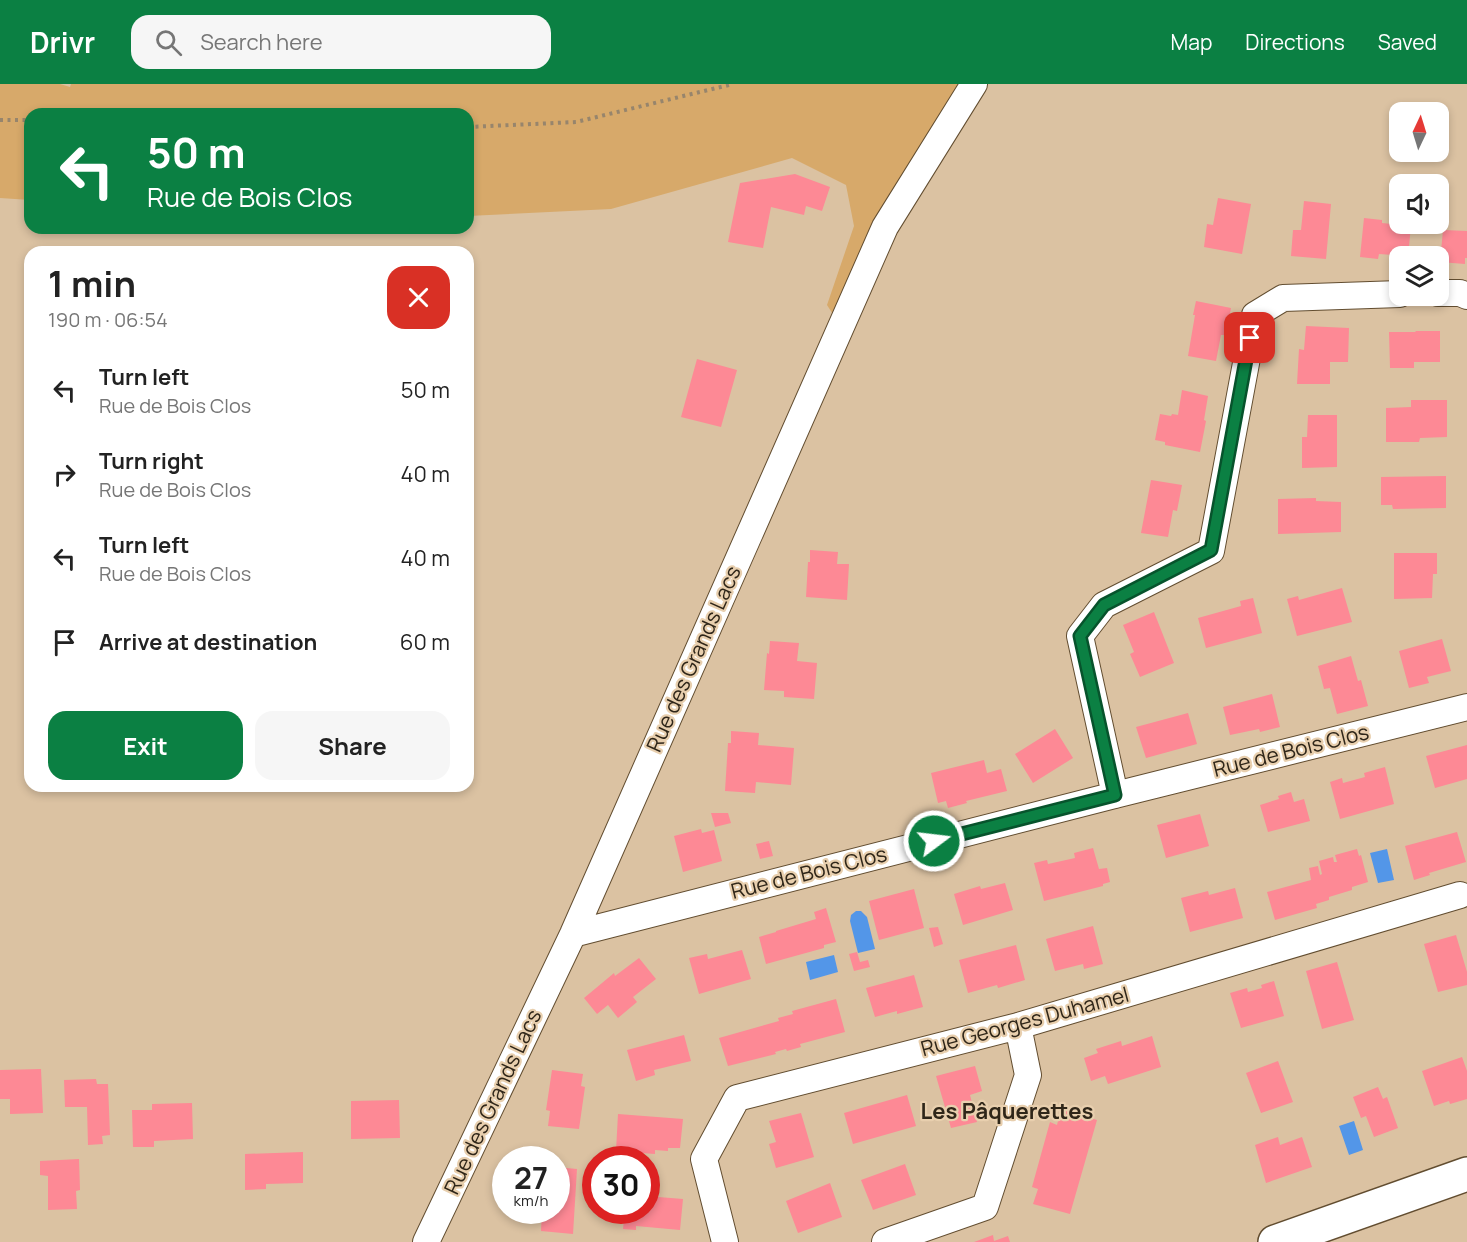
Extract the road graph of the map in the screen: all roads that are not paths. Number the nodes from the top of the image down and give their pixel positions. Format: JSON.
{"nodes":[{"id":1,"x":974,"y":84,"type":"edge"},
{"id":2,"x":1449,"y":292,"type":"edge"},
{"id":3,"x":1389,"y":294,"type":"edge"},
{"id":4,"x":1467,"y":297,"type":"edge"},
{"id":5,"x":1467,"y":707,"type":"edge"},
{"id":6,"x":1115,"y":795,"type":"junction"},
{"id":7,"x":1460,"y":895,"type":"dead end"},
{"id":8,"x":573,"y":934,"type":"junction"},
{"id":9,"x":1018,"y":1026,"type":"junction"},
{"id":10,"x":1467,"y":1174,"type":"edge"},
{"id":11,"x":426,"y":1242,"type":"edge"},
{"id":12,"x":725,"y":1242,"type":"edge"},
{"id":13,"x":885,"y":1242,"type":"edge"},
{"id":14,"x":1275,"y":1242,"type":"edge"}],
"edges":[{"from":1,"to":8,"type":"street","name":"Rue des Grands Lacs"},
{"from":2,"to":4,"type":"street"},
{"from":3,"to":6,"type":"street"},
{"from":5,"to":6,"type":"street","name":"Rue de Bois Clos"},
{"from":6,"to":8,"type":"street","name":"Rue de Bois Clos"},
{"from":7,"to":9,"type":"street","name":"Rue Georges Duhamel"},
{"from":8,"to":11,"type":"street","name":"Rue des Grands Lacs"},
{"from":9,"to":12,"type":"street","name":"Rue Georges Duhamel"},
{"from":9,"to":13,"type":"street"},
{"from":10,"to":14,"type":"main road"}]}
